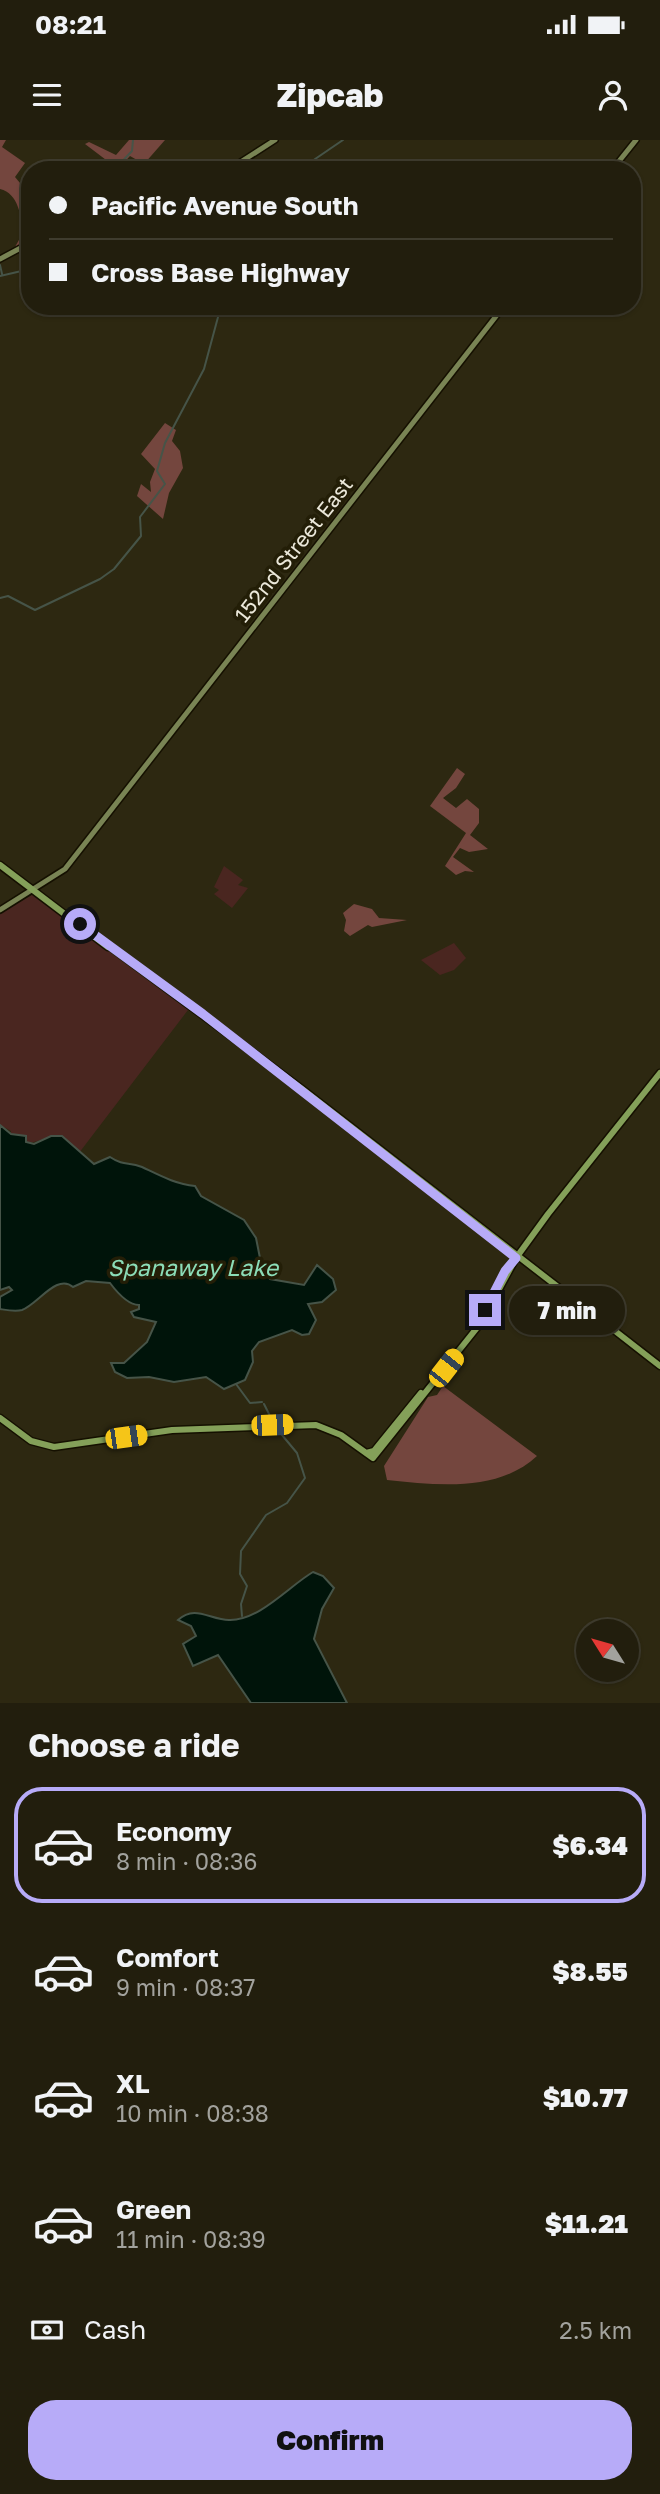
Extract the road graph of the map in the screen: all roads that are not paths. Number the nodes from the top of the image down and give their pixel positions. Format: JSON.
{"nodes":[{"id":1,"x":275,"y":140,"type":"edge"},
{"id":2,"x":636,"y":140,"type":"edge"},
{"id":3,"x":242,"y":161,"type":"edge"},
{"id":4,"x":619,"y":161,"type":"edge"},
{"id":5,"x":21,"y":248,"type":"edge"},
{"id":6,"x":0,"y":260,"type":"edge"},
{"id":7,"x":497,"y":315,"type":"edge"},
{"id":8,"x":3,"y":867,"type":"edge"},
{"id":9,"x":34,"y":890,"type":"junction"},
{"id":10,"x":0,"y":910,"type":"edge"},
{"id":11,"x":660,"y":1075,"type":"edge"},
{"id":12,"x":644,"y":1093,"type":"junction"},
{"id":13,"x":636,"y":1107,"type":"junction"},
{"id":14,"x":621,"y":1122,"type":"junction"},
{"id":15,"x":611,"y":1139,"type":"junction"},
{"id":16,"x":583,"y":1171,"type":"junction"},
{"id":17,"x":517,"y":1257,"type":"junction"},
{"id":18,"x":530,"y":1269,"type":"junction"},
{"id":19,"x":510,"y":1270,"type":"junction"},
{"id":20,"x":569,"y":1296,"type":"junction"},
{"id":21,"x":660,"y":1366,"type":"edge"},
{"id":22,"x":427,"y":1387,"type":"junction"},
{"id":23,"x":0,"y":1418,"type":"edge"},
{"id":24,"x":366,"y":1453,"type":"junction"},
{"id":25,"x":373,"y":1458,"type":"junction"}],
"edges":[{"from":1,"to":3,"type":"main road"},
{"from":2,"to":4,"type":"main road"},
{"from":5,"to":6,"type":"main road"},
{"from":7,"to":9,"type":"main road","name":"152nd Street East"},
{"from":8,"to":9,"type":"main road"},
{"from":9,"to":10,"type":"main road","name":"152nd Street East"},
{"from":9,"to":17,"type":"main road"},
{"from":11,"to":12,"type":"main road"},
{"from":11,"to":13,"type":"main road"},
{"from":12,"to":13,"type":"main road"},
{"from":12,"to":14,"type":"main road"},
{"from":13,"to":15,"type":"main road"},
{"from":14,"to":15,"type":"main road"},
{"from":14,"to":16,"type":"main road"},
{"from":15,"to":16,"type":"main road"},
{"from":16,"to":17,"type":"main road"},
{"from":17,"to":18,"type":"main road"},
{"from":17,"to":19,"type":"main road"},
{"from":17,"to":20,"type":"main road"},
{"from":17,"to":22,"type":"main road"},
{"from":18,"to":19,"type":"main road"},
{"from":18,"to":20,"type":"main road"},
{"from":19,"to":25,"type":"main road"},
{"from":20,"to":21,"type":"main road"},
{"from":22,"to":24,"type":"main road"},
{"from":22,"to":25,"type":"main road"},
{"from":23,"to":24,"type":"main road"},
{"from":24,"to":25,"type":"main road"}]}
